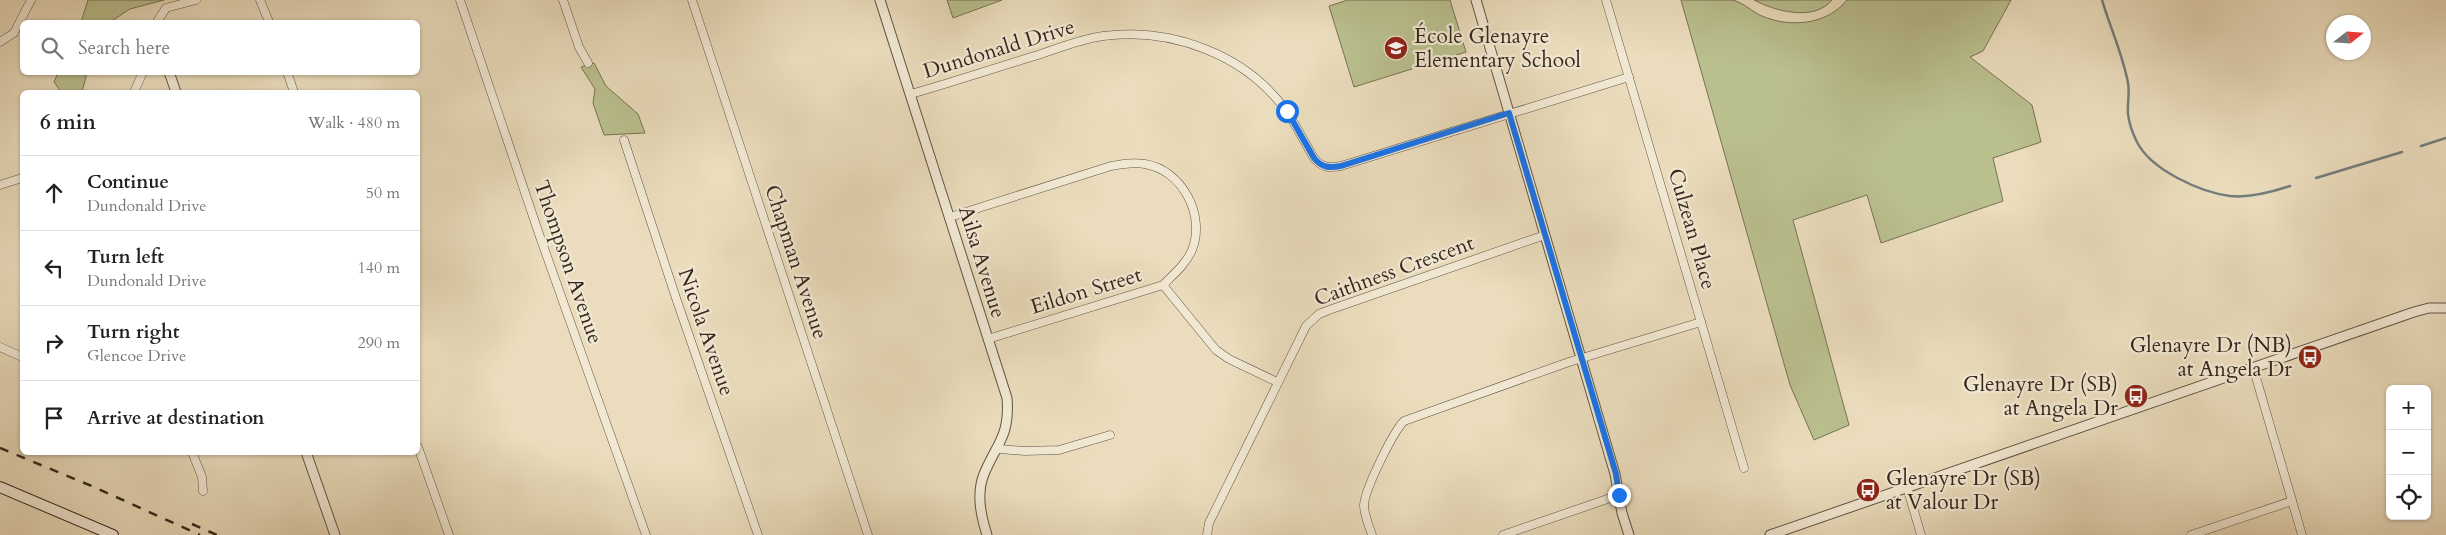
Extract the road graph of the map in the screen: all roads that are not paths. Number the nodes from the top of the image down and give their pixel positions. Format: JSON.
{"nodes":[{"id":1,"x":31,"y":0,"type":"edge"},
{"id":2,"x":196,"y":0,"type":"edge"},
{"id":3,"x":260,"y":0,"type":"edge"},
{"id":4,"x":460,"y":0,"type":"edge"},
{"id":5,"x":563,"y":0,"type":"edge"},
{"id":6,"x":692,"y":0,"type":"edge"},
{"id":7,"x":880,"y":0,"type":"edge"},
{"id":8,"x":1476,"y":0,"type":"edge"},
{"id":9,"x":1606,"y":0,"type":"edge"},
{"id":10,"x":20,"y":20,"type":"edge"},
{"id":11,"x":158,"y":20,"type":"edge"},
{"id":12,"x":268,"y":20,"type":"edge"},
{"id":13,"x":20,"y":21,"type":"edge"},
{"id":14,"x":0,"y":42,"type":"edge"},
{"id":15,"x":588,"y":63,"type":"dead end"},
{"id":16,"x":142,"y":75,"type":"edge"},
{"id":17,"x":170,"y":75,"type":"edge"},
{"id":18,"x":288,"y":75,"type":"edge"},
{"id":19,"x":1629,"y":77,"type":"junction"},
{"id":20,"x":135,"y":90,"type":"edge"},
{"id":21,"x":175,"y":90,"type":"edge"},
{"id":22,"x":293,"y":90,"type":"edge"},
{"id":23,"x":911,"y":94,"type":"junction"},
{"id":24,"x":1509,"y":113,"type":"junction"},
{"id":25,"x":624,"y":140,"type":"dead end"},
{"id":26,"x":20,"y":179,"type":"edge"},
{"id":27,"x":0,"y":185,"type":"edge"},
{"id":28,"x":950,"y":217,"type":"junction"},
{"id":29,"x":1545,"y":235,"type":"junction"},
{"id":30,"x":1163,"y":285,"type":"junction"},
{"id":31,"x":2446,"y":308,"type":"edge"},
{"id":32,"x":1701,"y":322,"type":"junction"},
{"id":33,"x":988,"y":340,"type":"junction"},
{"id":34,"x":0,"y":347,"type":"edge"},
{"id":35,"x":20,"y":356,"type":"edge"},
{"id":36,"x":1581,"y":359,"type":"junction"},
{"id":37,"x":2253,"y":367,"type":"junction"},
{"id":38,"x":1277,"y":382,"type":"junction"},
{"id":39,"x":1110,"y":435,"type":"dead end"},
{"id":40,"x":999,"y":449,"type":"junction"},
{"id":41,"x":420,"y":453,"type":"edge"},
{"id":42,"x":193,"y":455,"type":"edge"},
{"id":43,"x":307,"y":455,"type":"edge"},
{"id":44,"x":1744,"y":468,"type":"dead end"},
{"id":45,"x":0,"y":488,"type":"edge"},
{"id":46,"x":1907,"y":488,"type":"junction"},
{"id":47,"x":203,"y":491,"type":"dead end"},
{"id":48,"x":1619,"y":495,"type":"junction"},
{"id":49,"x":2292,"y":501,"type":"junction"},
{"id":50,"x":113,"y":535,"type":"edge"},
{"id":51,"x":336,"y":535,"type":"edge"},
{"id":52,"x":449,"y":535,"type":"edge"},
{"id":53,"x":646,"y":535,"type":"edge"},
{"id":54,"x":758,"y":535,"type":"edge"},
{"id":55,"x":868,"y":535,"type":"edge"},
{"id":56,"x":987,"y":535,"type":"edge"},
{"id":57,"x":1206,"y":535,"type":"edge"},
{"id":58,"x":1372,"y":535,"type":"edge"},
{"id":59,"x":1503,"y":535,"type":"edge"},
{"id":60,"x":1629,"y":535,"type":"edge"},
{"id":61,"x":1770,"y":535,"type":"edge"},
{"id":62,"x":1921,"y":535,"type":"edge"},
{"id":63,"x":2191,"y":535,"type":"edge"},
{"id":64,"x":2302,"y":535,"type":"edge"}],
"edges":[{"from":1,"to":10,"type":"street"},
{"from":2,"to":11,"type":"street"},
{"from":3,"to":12,"type":"street"},
{"from":4,"to":53,"type":"street","name":"Thompson Avenue"},
{"from":5,"to":15,"type":"street"},
{"from":6,"to":55,"type":"street","name":"Chapman Avenue"},
{"from":7,"to":23,"type":"street","name":"Ailsa Avenue"},
{"from":8,"to":24,"type":"street"},
{"from":9,"to":19,"type":"street","name":"Culzean Place"},
{"from":13,"to":14,"type":"street"},
{"from":16,"to":20,"type":"street"},
{"from":17,"to":21,"type":"street"},
{"from":18,"to":22,"type":"street"},
{"from":19,"to":24,"type":"street","name":"Dundonald Drive"},
{"from":19,"to":32,"type":"street","name":"Culzean Place"},
{"from":23,"to":24,"type":"street","name":"Dundonald Drive"},
{"from":23,"to":28,"type":"street","name":"Ailsa Avenue"},
{"from":24,"to":29,"type":"street"},
{"from":25,"to":54,"type":"street","name":"Nicola Avenue"},
{"from":26,"to":27,"type":"street"},
{"from":28,"to":30,"type":"street"},
{"from":28,"to":33,"type":"street","name":"Ailsa Avenue"},
{"from":29,"to":36,"type":"street"},
{"from":29,"to":38,"type":"street","name":"Caithness Crescent"},
{"from":30,"to":33,"type":"street","name":"Eildon Street"},
{"from":30,"to":38,"type":"street","name":"Eildon Street"},
{"from":31,"to":37,"type":"street"},
{"from":32,"to":36,"type":"street"},
{"from":32,"to":44,"type":"street","name":"Culzean Place"},
{"from":33,"to":40,"type":"street","name":"Ailsa Avenue"},
{"from":34,"to":35,"type":"street"},
{"from":36,"to":48,"type":"street"},
{"from":36,"to":58,"type":"street"},
{"from":37,"to":46,"type":"street"},
{"from":37,"to":49,"type":"street"},
{"from":38,"to":57,"type":"street","name":"Caithness Crescent"},
{"from":39,"to":40,"type":"street"},
{"from":40,"to":56,"type":"street","name":"Ailsa Avenue"},
{"from":41,"to":52,"type":"street"},
{"from":42,"to":47,"type":"street"},
{"from":43,"to":51,"type":"street"},
{"from":45,"to":50,"type":"main road"},
{"from":46,"to":61,"type":"street"},
{"from":46,"to":62,"type":"street"},
{"from":48,"to":59,"type":"street"},
{"from":48,"to":60,"type":"street"},
{"from":49,"to":63,"type":"street"},
{"from":49,"to":64,"type":"street"}]}
